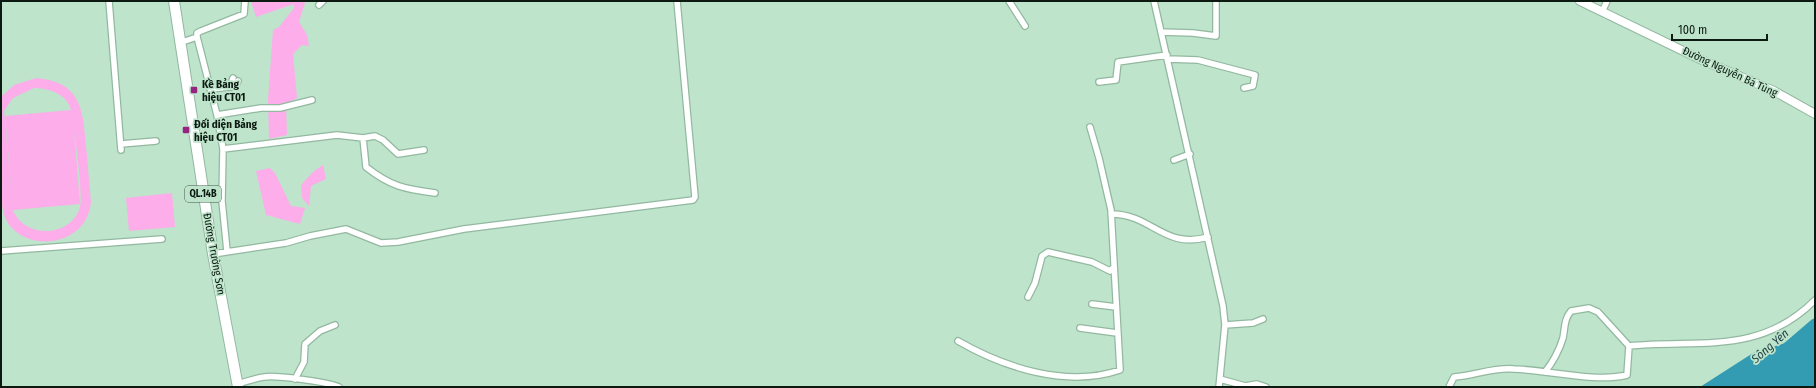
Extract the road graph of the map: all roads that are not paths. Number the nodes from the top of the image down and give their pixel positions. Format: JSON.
{"nodes":[{"id":1,"x":109,"y":1,"type":"edge"},
{"id":2,"x":174,"y":1,"type":"edge"},
{"id":3,"x":245,"y":1,"type":"edge"},
{"id":4,"x":677,"y":1,"type":"edge"},
{"id":5,"x":1009,"y":1,"type":"edge"},
{"id":6,"x":1154,"y":1,"type":"edge"},
{"id":7,"x":1216,"y":1,"type":"edge"},
{"id":8,"x":1580,"y":1,"type":"edge"},
{"id":9,"x":1607,"y":1,"type":"edge"},
{"id":10,"x":1602,"y":12,"type":"junction"},
{"id":11,"x":1025,"y":26,"type":"dead end"},
{"id":12,"x":1161,"y":32,"type":"junction"},
{"id":13,"x":196,"y":37,"type":"junction"},
{"id":14,"x":179,"y":43,"type":"junction"},
{"id":15,"x":1167,"y":57,"type":"junction"},
{"id":16,"x":235,"y":79,"type":"dead end"},
{"id":17,"x":1099,"y":82,"type":"dead end"},
{"id":18,"x":1244,"y":88,"type":"dead end"},
{"id":19,"x":210,"y":89,"type":"junction"},
{"id":20,"x":312,"y":100,"type":"dead end"},
{"id":21,"x":1815,"y":113,"type":"edge"},
{"id":22,"x":217,"y":114,"type":"junction"},
{"id":23,"x":1090,"y":127,"type":"dead end"},
{"id":24,"x":363,"y":138,"type":"junction"},
{"id":25,"x":156,"y":142,"type":"dead end"},
{"id":26,"x":223,"y":149,"type":"junction"},
{"id":27,"x":424,"y":150,"type":"dead end"},
{"id":28,"x":1190,"y":154,"type":"junction"},
{"id":29,"x":1174,"y":160,"type":"dead end"},
{"id":30,"x":435,"y":192,"type":"dead end"},
{"id":31,"x":1111,"y":214,"type":"junction"},
{"id":32,"x":1208,"y":237,"type":"junction"},
{"id":33,"x":162,"y":239,"type":"dead end"},
{"id":34,"x":1,"y":251,"type":"edge"},
{"id":35,"x":227,"y":251,"type":"junction"},
{"id":36,"x":213,"y":254,"type":"junction"},
{"id":37,"x":1114,"y":266,"type":"junction"},
{"id":38,"x":1028,"y":297,"type":"dead end"},
{"id":39,"x":1815,"y":300,"type":"edge"},
{"id":40,"x":1092,"y":304,"type":"dead end"},
{"id":41,"x":1116,"y":307,"type":"junction"},
{"id":42,"x":1263,"y":319,"type":"dead end"},
{"id":43,"x":335,"y":325,"type":"dead end"},
{"id":44,"x":1225,"y":325,"type":"junction"},
{"id":45,"x":1080,"y":328,"type":"dead end"},
{"id":46,"x":1118,"y":333,"type":"junction"},
{"id":47,"x":958,"y":341,"type":"dead end"},
{"id":48,"x":1629,"y":346,"type":"junction"},
{"id":49,"x":1545,"y":372,"type":"junction"},
{"id":50,"x":295,"y":379,"type":"junction"},
{"id":51,"x":1220,"y":379,"type":"junction"},
{"id":52,"x":237,"y":386,"type":"edge"},
{"id":53,"x":339,"y":387,"type":"edge"},
{"id":54,"x":1219,"y":387,"type":"edge"},
{"id":55,"x":1266,"y":387,"type":"edge"},
{"id":56,"x":1449,"y":387,"type":"edge"}],
"edges":[{"from":1,"to":25,"type":"street"},
{"from":2,"to":14,"type":"highway","name":"Đường Trường Sơn","number":"QL.14B"},
{"from":3,"to":13,"type":"street"},
{"from":4,"to":35,"type":"street"},
{"from":5,"to":11,"type":"street"},
{"from":6,"to":12,"type":"street"},
{"from":7,"to":12,"type":"street"},
{"from":8,"to":10,"type":"main road","name":"Đường Nguyễn Bá Tùng"},
{"from":9,"to":10,"type":"street"},
{"from":10,"to":21,"type":"main road","name":"Đường Nguyễn Bá Tùng"},
{"from":12,"to":15,"type":"street"},
{"from":13,"to":14,"type":"street"},
{"from":13,"to":19,"type":"street"},
{"from":14,"to":36,"type":"highway","name":"Đường Trường Sơn","number":"QL.14B"},
{"from":15,"to":17,"type":"street"},
{"from":15,"to":18,"type":"street"},
{"from":15,"to":28,"type":"street"},
{"from":16,"to":19,"type":"street"},
{"from":19,"to":22,"type":"street"},
{"from":20,"to":22,"type":"street"},
{"from":22,"to":26,"type":"street"},
{"from":23,"to":31,"type":"street"},
{"from":24,"to":26,"type":"street"},
{"from":24,"to":27,"type":"street"},
{"from":24,"to":30,"type":"street"},
{"from":26,"to":35,"type":"street"},
{"from":28,"to":29,"type":"street"},
{"from":28,"to":32,"type":"street"},
{"from":31,"to":32,"type":"street"},
{"from":31,"to":37,"type":"street"},
{"from":32,"to":44,"type":"street"},
{"from":33,"to":34,"type":"street"},
{"from":35,"to":36,"type":"street"},
{"from":36,"to":52,"type":"highway","name":"Đường Trường Sơn","number":"QL.14B"},
{"from":37,"to":38,"type":"street"},
{"from":37,"to":41,"type":"street"},
{"from":39,"to":48,"type":"street"},
{"from":40,"to":41,"type":"street"},
{"from":41,"to":46,"type":"street"},
{"from":42,"to":44,"type":"street"},
{"from":43,"to":50,"type":"street"},
{"from":44,"to":51,"type":"street"},
{"from":45,"to":46,"type":"street"},
{"from":46,"to":47,"type":"street"},
{"from":48,"to":49,"type":"street"},
{"from":48,"to":49,"type":"street"},
{"from":49,"to":56,"type":"street"},
{"from":50,"to":52,"type":"street"},
{"from":50,"to":53,"type":"street"},
{"from":51,"to":54,"type":"street"},
{"from":51,"to":55,"type":"street"}]}
